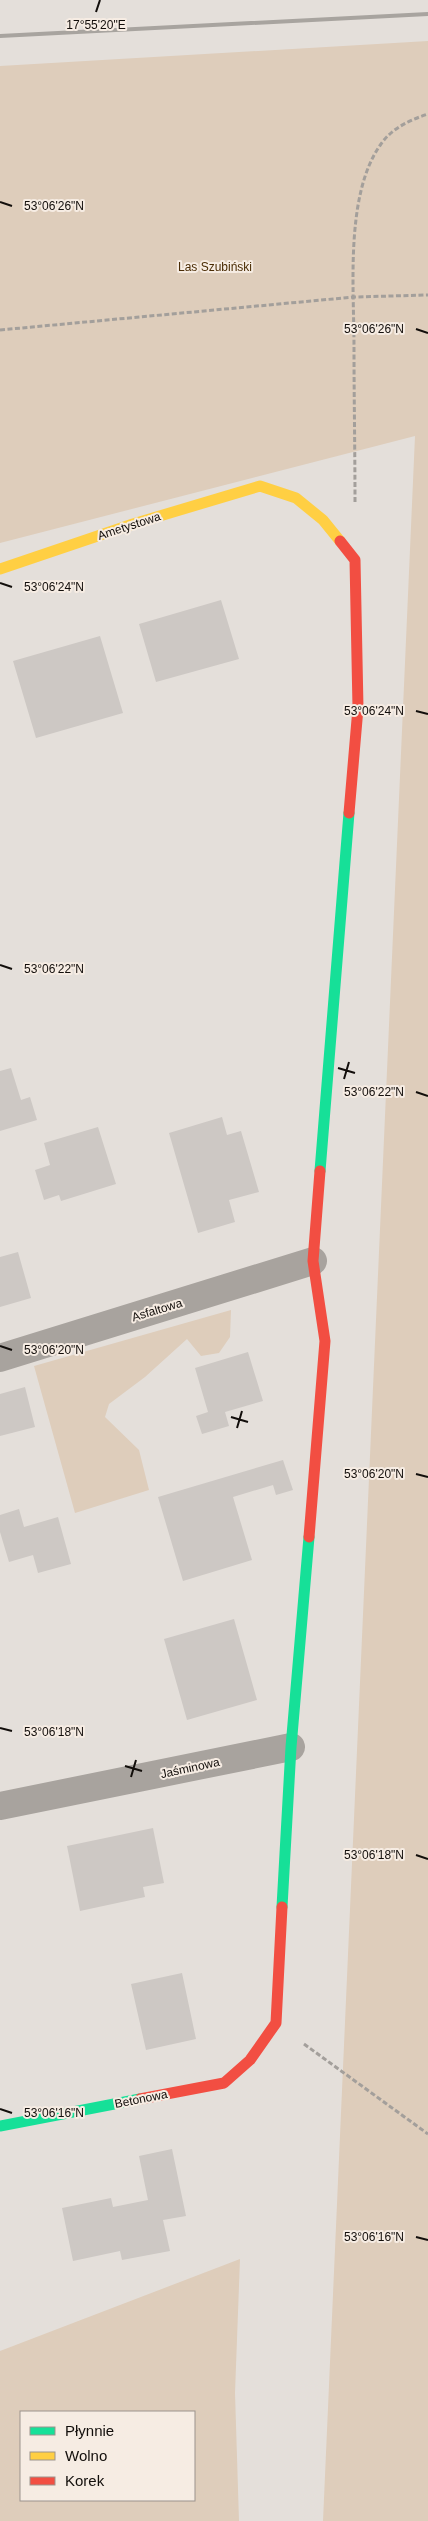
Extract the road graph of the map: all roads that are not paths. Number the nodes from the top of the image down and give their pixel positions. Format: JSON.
{"nodes":[{"id":1,"x":0,"y":570,"type":"edge"},
{"id":2,"x":313,"y":1261,"type":"junction"},
{"id":3,"x":0,"y":1358,"type":"edge"},
{"id":4,"x":291,"y":1747,"type":"junction"},
{"id":5,"x":0,"y":1806,"type":"edge"},
{"id":6,"x":0,"y":2126,"type":"edge"}],
"edges":[{"from":1,"to":2,"type":"street","name":"Ametystowa"},
{"from":2,"to":3,"type":"street","name":"Asfaltowa"},
{"from":2,"to":4,"type":"street"},
{"from":4,"to":5,"type":"street","name":"Jaśminowa"},
{"from":4,"to":6,"type":"street","name":"Betonowa"}]}
